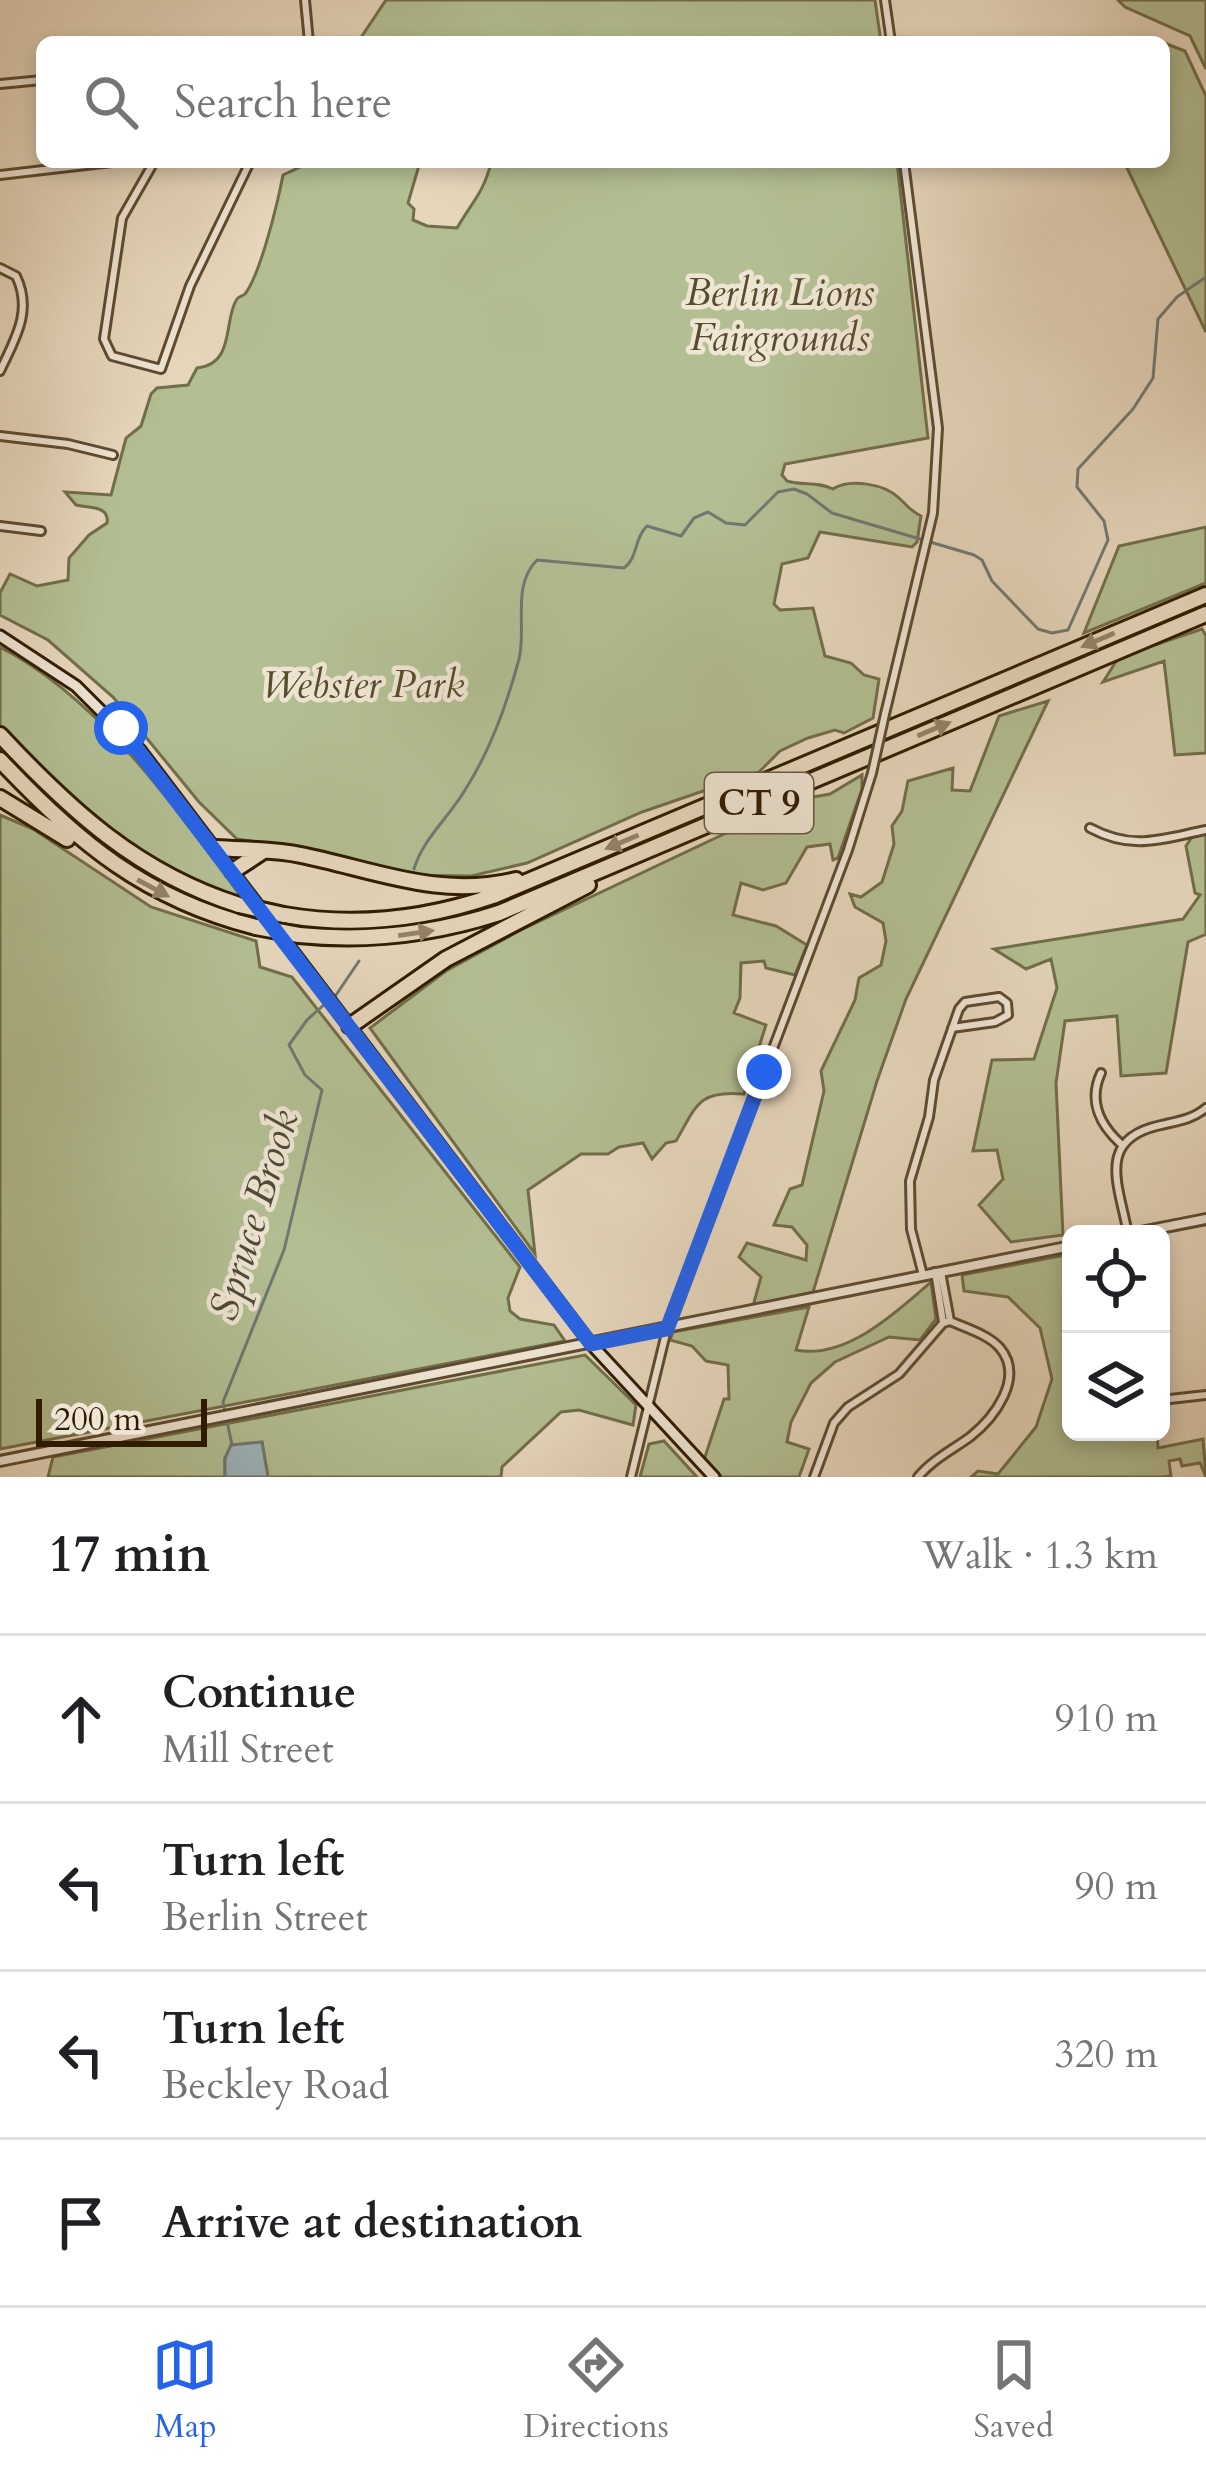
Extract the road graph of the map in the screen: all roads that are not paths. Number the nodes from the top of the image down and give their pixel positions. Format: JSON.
{"nodes":[{"id":1,"x":305,"y":0,"type":"edge"},
{"id":2,"x":885,"y":0,"type":"edge"},
{"id":3,"x":308,"y":36,"type":"edge"},
{"id":4,"x":890,"y":36,"type":"edge"},
{"id":5,"x":36,"y":81,"type":"edge"},
{"id":6,"x":0,"y":84,"type":"edge"},
{"id":7,"x":60,"y":168,"type":"edge"},
{"id":8,"x":151,"y":168,"type":"edge"},
{"id":9,"x":247,"y":168,"type":"edge"},
{"id":10,"x":905,"y":168,"type":"edge"},
{"id":11,"x":0,"y":175,"type":"edge"},
{"id":12,"x":0,"y":268,"type":"edge"},
{"id":13,"x":0,"y":371,"type":"edge"},
{"id":14,"x":0,"y":436,"type":"edge"},
{"id":15,"x":113,"y":455,"type":"dead end"},
{"id":16,"x":0,"y":526,"type":"edge"},
{"id":17,"x":41,"y":531,"type":"dead end"},
{"id":18,"x":1206,"y":595,"type":"edge"},
{"id":19,"x":1206,"y":614,"type":"edge"},
{"id":20,"x":0,"y":636,"type":"edge"},
{"id":21,"x":0,"y":735,"type":"edge"},
{"id":22,"x":0,"y":760,"type":"edge"},
{"id":23,"x":0,"y":798,"type":"edge"},
{"id":24,"x":1090,"y":828,"type":"dead end"},
{"id":25,"x":1206,"y":830,"type":"edge"},
{"id":26,"x":216,"y":848,"type":"junction"},
{"id":27,"x":652,"y":848,"type":"junction"},
{"id":28,"x":267,"y":850,"type":"junction"},
{"id":29,"x":117,"y":868,"type":"junction"},
{"id":30,"x":233,"y":871,"type":"junction"},
{"id":31,"x":550,"y":872,"type":"junction"},
{"id":32,"x":350,"y":1026,"type":"junction"},
{"id":33,"x":952,"y":1028,"type":"junction"},
{"id":34,"x":1101,"y":1073,"type":"dead end"},
{"id":35,"x":1206,"y":1108,"type":"edge"},
{"id":36,"x":1121,"y":1144,"type":"junction"},
{"id":37,"x":1206,"y":1219,"type":"edge"},
{"id":38,"x":1127,"y":1225,"type":"edge"},
{"id":39,"x":1170,"y":1226,"type":"edge"},
{"id":40,"x":1062,"y":1248,"type":"edge"},
{"id":41,"x":938,"y":1272,"type":"junction"},
{"id":42,"x":923,"y":1275,"type":"junction"},
{"id":43,"x":947,"y":1322,"type":"junction"},
{"id":44,"x":667,"y":1329,"type":"junction"},
{"id":45,"x":591,"y":1344,"type":"junction"},
{"id":46,"x":1206,"y":1395,"type":"edge"},
{"id":47,"x":1170,"y":1399,"type":"edge"},
{"id":48,"x":647,"y":1406,"type":"junction"},
{"id":49,"x":0,"y":1461,"type":"edge"},
{"id":50,"x":632,"y":1477,"type":"edge"},
{"id":51,"x":714,"y":1477,"type":"edge"},
{"id":52,"x":814,"y":1477,"type":"edge"},
{"id":53,"x":918,"y":1477,"type":"edge"}],
"edges":[{"from":1,"to":3,"type":"street"},
{"from":2,"to":4,"type":"street"},
{"from":5,"to":6,"type":"street"},
{"from":7,"to":11,"type":"street"},
{"from":8,"to":9,"type":"street"},
{"from":10,"to":44,"type":"street","bridge":true},
{"from":12,"to":13,"type":"street"},
{"from":14,"to":15,"type":"street"},
{"from":16,"to":17,"type":"street"},
{"from":18,"to":31,"type":"highway","number":"CT 9","one_way":true},
{"from":27,"to":19,"type":"highway","number":"CT 9","one_way":true},
{"from":20,"to":26,"type":"main road"},
{"from":21,"to":31,"type":"highway","number":"CT 9","bridge":true},
{"from":22,"to":29,"type":"highway","number":"CT 9"},
{"from":23,"to":29,"type":"highway"},
{"from":24,"to":25,"type":"street"},
{"from":26,"to":28,"type":"highway"},
{"from":26,"to":30,"type":"main road"},
{"from":29,"to":27,"type":"highway","number":"CT 9","one_way":true,"bridge":true},
{"from":27,"to":32,"type":"highway"},
{"from":28,"to":30,"type":"highway"},
{"from":28,"to":31,"type":"highway"},
{"from":30,"to":32,"type":"main road"},
{"from":32,"to":45,"type":"main road"},
{"from":33,"to":33,"type":"street"},
{"from":33,"to":42,"type":"street"},
{"from":34,"to":36,"type":"street"},
{"from":35,"to":36,"type":"street"},
{"from":36,"to":38,"type":"street"},
{"from":37,"to":39,"type":"street"},
{"from":40,"to":41,"type":"street"},
{"from":41,"to":42,"type":"street"},
{"from":41,"to":43,"type":"street"},
{"from":42,"to":44,"type":"street"},
{"from":43,"to":52,"type":"street"},
{"from":43,"to":53,"type":"street"},
{"from":44,"to":45,"type":"street"},
{"from":44,"to":48,"type":"street"},
{"from":45,"to":48,"type":"main road"},
{"from":45,"to":49,"type":"street"},
{"from":46,"to":47,"type":"street"},
{"from":48,"to":50,"type":"street"},
{"from":48,"to":51,"type":"main road"}]}
